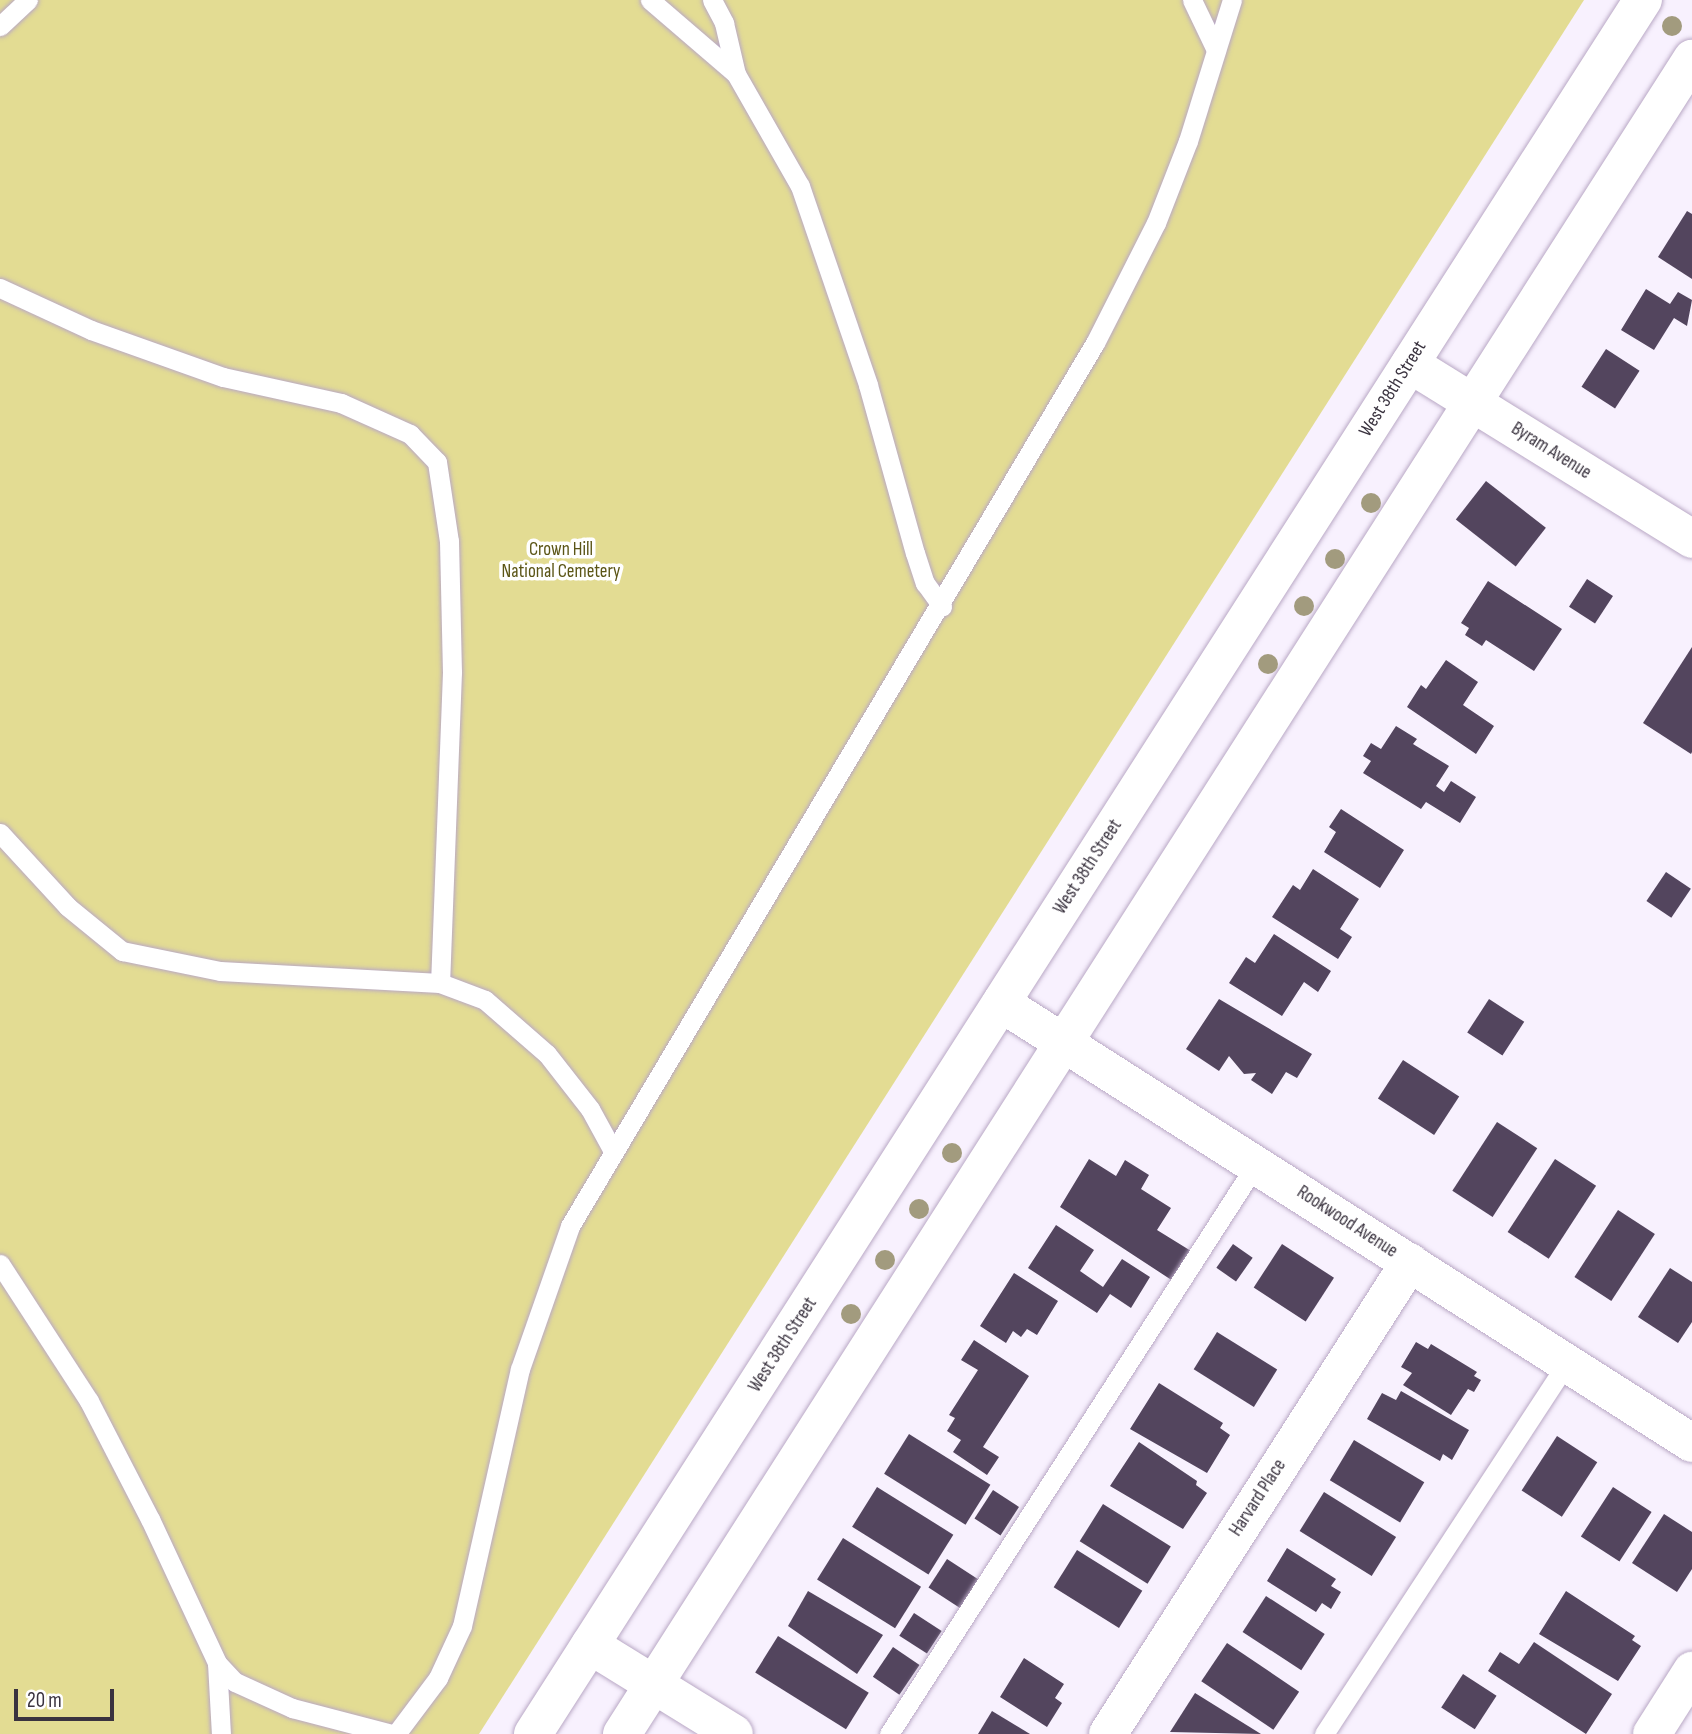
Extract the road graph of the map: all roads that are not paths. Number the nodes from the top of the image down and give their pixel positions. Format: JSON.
{"nodes":[{"id":1,"x":27,"y":0,"type":"edge"},
{"id":2,"x":650,"y":0,"type":"edge"},
{"id":3,"x":712,"y":0,"type":"edge"},
{"id":4,"x":1192,"y":0,"type":"edge"},
{"id":5,"x":1232,"y":0,"type":"edge"},
{"id":6,"x":1643,"y":0,"type":"edge"},
{"id":7,"x":0,"y":26,"type":"edge"},
{"id":8,"x":1216,"y":50,"type":"junction"},
{"id":9,"x":1692,"y":59,"type":"edge"},
{"id":10,"x":736,"y":74,"type":"junction"},
{"id":11,"x":0,"y":288,"type":"edge"},
{"id":12,"x":1410,"y":364,"type":"junction"},
{"id":13,"x":1473,"y":403,"type":"junction"},
{"id":14,"x":1692,"y":539,"type":"edge"},
{"id":15,"x":942,"y":606,"type":"junction"},
{"id":16,"x":0,"y":833,"type":"edge"},
{"id":17,"x":440,"y":983,"type":"junction"},
{"id":18,"x":1001,"y":1003,"type":"junction"},
{"id":19,"x":1063,"y":1042,"type":"junction"},
{"id":20,"x":612,"y":1151,"type":"junction"},
{"id":21,"x":1256,"y":1164,"type":"junction"},
{"id":22,"x":1410,"y":1262,"type":"junction"},
{"id":23,"x":0,"y":1264,"type":"edge"},
{"id":24,"x":1567,"y":1363,"type":"junction"},
{"id":25,"x":1692,"y":1443,"type":"edge"},
{"id":26,"x":590,"y":1645,"type":"junction"},
{"id":27,"x":218,"y":1663,"type":"junction"},
{"id":28,"x":1692,"y":1671,"type":"edge"},
{"id":29,"x":654,"y":1685,"type":"junction"},
{"id":30,"x":221,"y":1734,"type":"edge"},
{"id":31,"x":394,"y":1734,"type":"edge"},
{"id":32,"x":533,"y":1734,"type":"edge"},
{"id":33,"x":622,"y":1734,"type":"edge"},
{"id":34,"x":734,"y":1734,"type":"edge"},
{"id":35,"x":890,"y":1734,"type":"edge"},
{"id":36,"x":1108,"y":1734,"type":"edge"},
{"id":37,"x":1324,"y":1734,"type":"edge"},
{"id":38,"x":1652,"y":1734,"type":"edge"}],
"edges":[{"from":1,"to":7,"type":"lane"},
{"from":2,"to":10,"type":"lane"},
{"from":3,"to":10,"type":"lane"},
{"from":4,"to":8,"type":"lane"},
{"from":5,"to":8,"type":"lane"},
{"from":6,"to":12,"type":"main road","name":"West 38th Street"},
{"from":8,"to":15,"type":"lane"},
{"from":9,"to":13,"type":"main road"},
{"from":10,"to":15,"type":"lane"},
{"from":11,"to":17,"type":"lane"},
{"from":12,"to":13,"type":"main road","name":"Byram Avenue"},
{"from":12,"to":18,"type":"main road","name":"West 38th Street"},
{"from":13,"to":14,"type":"main road","name":"Byram Avenue"},
{"from":13,"to":19,"type":"main road"},
{"from":15,"to":20,"type":"lane"},
{"from":16,"to":17,"type":"lane"},
{"from":17,"to":20,"type":"lane"},
{"from":18,"to":19,"type":"main road","name":"Rookwood Avenue"},
{"from":18,"to":26,"type":"main road","name":"West 38th Street"},
{"from":19,"to":21,"type":"main road","name":"Rookwood Avenue"},
{"from":19,"to":29,"type":"main road"},
{"from":20,"to":31,"type":"lane"},
{"from":21,"to":22,"type":"main road","name":"Rookwood Avenue"},
{"from":21,"to":35,"type":"lane"},
{"from":22,"to":24,"type":"main road","name":"Rookwood Avenue"},
{"from":22,"to":36,"type":"main road","name":"Harvard Place"},
{"from":23,"to":27,"type":"lane"},
{"from":24,"to":25,"type":"main road","name":"Rookwood Avenue"},
{"from":24,"to":37,"type":"lane"},
{"from":26,"to":29,"type":"main road"},
{"from":26,"to":32,"type":"main road","name":"West 38th Street"},
{"from":27,"to":30,"type":"lane"},
{"from":27,"to":31,"type":"lane"},
{"from":28,"to":38,"type":"main road"},
{"from":29,"to":33,"type":"main road"},
{"from":29,"to":34,"type":"main road"}]}
